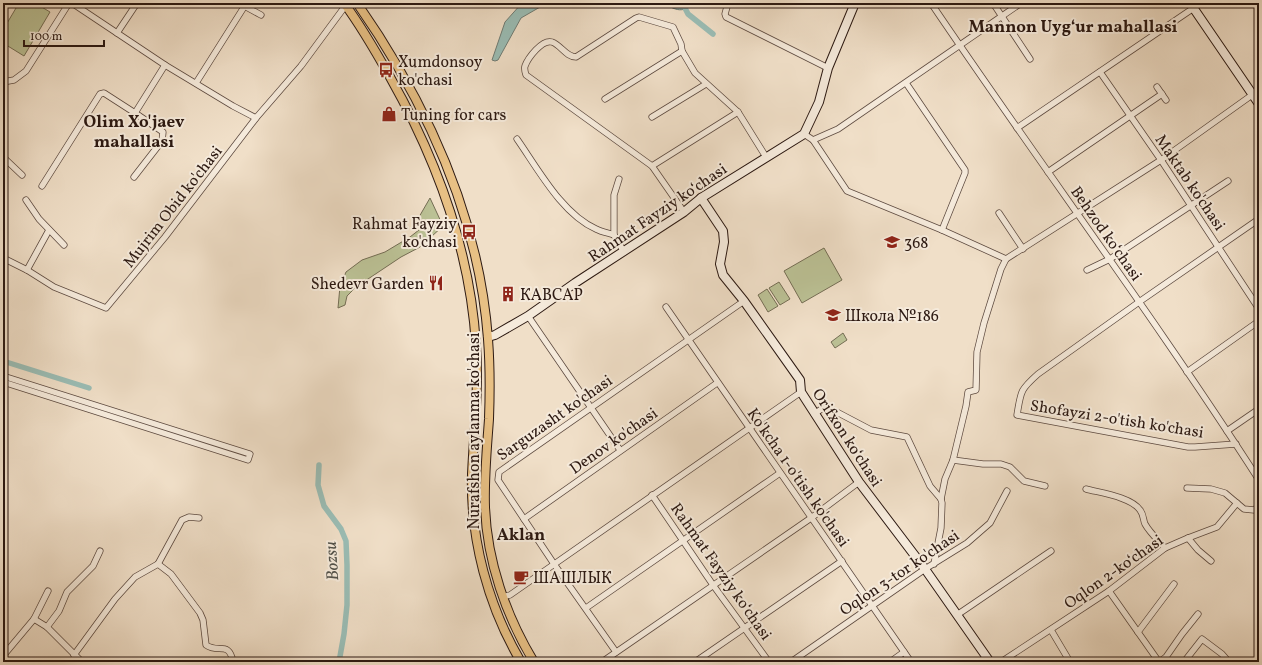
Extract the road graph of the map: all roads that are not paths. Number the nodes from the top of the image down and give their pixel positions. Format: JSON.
{"nodes":[{"id":1,"x":71,"y":3,"type":"edge"},
{"id":2,"x":137,"y":3,"type":"edge"},
{"id":3,"x":238,"y":3,"type":"edge"},
{"id":4,"x":357,"y":3,"type":"edge"},
{"id":5,"x":728,"y":3,"type":"edge"},
{"id":6,"x":856,"y":3,"type":"edge"},
{"id":7,"x":931,"y":3,"type":"edge"},
{"id":8,"x":993,"y":3,"type":"edge"},
{"id":9,"x":1021,"y":3,"type":"edge"},
{"id":10,"x":1201,"y":3,"type":"edge"},
{"id":11,"x":345,"y":4,"type":"edge"},
{"id":12,"x":1192,"y":6,"type":"edge"},
{"id":13,"x":244,"y":7,"type":"junction"},
{"id":14,"x":261,"y":15,"type":"dead end"},
{"id":15,"x":1002,"y":16,"type":"junction"},
{"id":16,"x":117,"y":33,"type":"junction"},
{"id":17,"x":960,"y":45,"type":"junction"},
{"id":18,"x":682,"y":51,"type":"junction"},
{"id":19,"x":1030,"y":59,"type":"dead end"},
{"id":20,"x":165,"y":65,"type":"junction"},
{"id":21,"x":828,"y":68,"type":"junction"},
{"id":22,"x":1100,"y":72,"type":"junction"},
{"id":23,"x":3,"y":82,"type":"edge"},
{"id":24,"x":196,"y":83,"type":"junction"},
{"id":25,"x":906,"y":83,"type":"junction"},
{"id":26,"x":706,"y":84,"type":"junction"},
{"id":27,"x":1157,"y":87,"type":"dead end"},
{"id":28,"x":1256,"y":92,"type":"edge"},
{"id":29,"x":1162,"y":94,"type":"junction"},
{"id":30,"x":413,"y":96,"type":"junction"},
{"id":31,"x":605,"y":99,"type":"dead end"},
{"id":32,"x":1166,"y":100,"type":"dead end"},
{"id":33,"x":404,"y":102,"type":"junction"},
{"id":34,"x":1259,"y":104,"type":"edge"},
{"id":35,"x":738,"y":112,"type":"junction"},
{"id":36,"x":135,"y":113,"type":"junction"},
{"id":37,"x":1131,"y":116,"type":"junction"},
{"id":38,"x":652,"y":117,"type":"dead end"},
{"id":39,"x":256,"y":118,"type":"junction"},
{"id":40,"x":1017,"y":128,"type":"junction"},
{"id":41,"x":804,"y":134,"type":"junction"},
{"id":42,"x":517,"y":140,"type":"dead end"},
{"id":43,"x":813,"y":140,"type":"junction"},
{"id":44,"x":3,"y":157,"type":"edge"},
{"id":45,"x":766,"y":157,"type":"junction"},
{"id":46,"x":1161,"y":160,"type":"junction"},
{"id":47,"x":652,"y":166,"type":"junction"},
{"id":48,"x":1048,"y":172,"type":"junction"},
{"id":49,"x":22,"y":175,"type":"dead end"},
{"id":50,"x":134,"y":177,"type":"dead end"},
{"id":51,"x":618,"y":179,"type":"dead end"},
{"id":52,"x":1228,"y":181,"type":"dead end"},
{"id":53,"x":42,"y":186,"type":"dead end"},
{"id":54,"x":701,"y":198,"type":"junction"},
{"id":55,"x":26,"y":200,"type":"dead end"},
{"id":56,"x":1191,"y":205,"type":"junction"},
{"id":57,"x":684,"y":212,"type":"junction"},
{"id":58,"x":999,"y":213,"type":"dead end"},
{"id":59,"x":1078,"y":214,"type":"junction"},
{"id":60,"x":465,"y":216,"type":"junction"},
{"id":61,"x":1259,"y":219,"type":"edge"},
{"id":62,"x":453,"y":220,"type":"junction"},
{"id":63,"x":49,"y":230,"type":"junction"},
{"id":64,"x":942,"y":230,"type":"junction"},
{"id":65,"x":614,"y":235,"type":"junction"},
{"id":66,"x":64,"y":245,"type":"dead end"},
{"id":67,"x":1219,"y":246,"type":"junction"},
{"id":68,"x":1023,"y":249,"type":"junction"},
{"id":69,"x":624,"y":252,"type":"junction"},
{"id":70,"x":3,"y":258,"type":"edge"},
{"id":71,"x":1110,"y":259,"type":"junction"},
{"id":72,"x":1006,"y":260,"type":"junction"},
{"id":73,"x":27,"y":270,"type":"junction"},
{"id":74,"x":1088,"y":270,"type":"dead end"},
{"id":75,"x":744,"y":301,"type":"junction"},
{"id":76,"x":1139,"y":302,"type":"junction"},
{"id":77,"x":666,"y":307,"type":"dead end"},
{"id":78,"x":1259,"y":309,"type":"edge"},
{"id":79,"x":528,"y":316,"type":"junction"},
{"id":80,"x":1259,"y":321,"type":"edge"},
{"id":81,"x":488,"y":337,"type":"junction"},
{"id":82,"x":687,"y":340,"type":"junction"},
{"id":83,"x":1187,"y":372,"type":"junction"},
{"id":84,"x":3,"y":376,"type":"edge"},
{"id":85,"x":3,"y":382,"type":"edge"},
{"id":86,"x":717,"y":383,"type":"junction"},
{"id":87,"x":801,"y":392,"type":"junction"},
{"id":88,"x":591,"y":407,"type":"junction"},
{"id":89,"x":1259,"y":409,"type":"edge"},
{"id":90,"x":814,"y":414,"type":"junction"},
{"id":91,"x":748,"y":428,"type":"junction"},
{"id":92,"x":1227,"y":431,"type":"junction"},
{"id":93,"x":1236,"y":444,"type":"junction"},
{"id":94,"x":620,"y":450,"type":"junction"},
{"id":95,"x":953,"y":460,"type":"junction"},
{"id":96,"x":780,"y":473,"type":"junction"},
{"id":97,"x":1259,"y":480,"type":"edge"},
{"id":98,"x":859,"y":482,"type":"junction"},
{"id":99,"x":1045,"y":486,"type":"dead end"},
{"id":100,"x":1187,"y":488,"type":"dead end"},
{"id":101,"x":1086,"y":489,"type":"dead end"},
{"id":102,"x":1007,"y":492,"type":"dead end"},
{"id":103,"x":652,"y":495,"type":"junction"},
{"id":104,"x":941,"y":499,"type":"junction"},
{"id":105,"x":1237,"y":503,"type":"junction"},
{"id":106,"x":1259,"y":506,"type":"edge"},
{"id":107,"x":473,"y":507,"type":"junction"},
{"id":108,"x":485,"y":507,"type":"junction"},
{"id":109,"x":199,"y":518,"type":"dead end"},
{"id":110,"x":811,"y":518,"type":"junction"},
{"id":111,"x":524,"y":519,"type":"junction"},
{"id":112,"x":1188,"y":538,"type":"junction"},
{"id":113,"x":683,"y":540,"type":"junction"},
{"id":114,"x":1166,"y":548,"type":"junction"},
{"id":115,"x":100,"y":551,"type":"dead end"},
{"id":116,"x":1051,"y":551,"type":"dead end"},
{"id":117,"x":842,"y":561,"type":"junction"},
{"id":118,"x":1211,"y":561,"type":"dead end"},
{"id":119,"x":158,"y":564,"type":"junction"},
{"id":120,"x":554,"y":564,"type":"junction"},
{"id":121,"x":934,"y":564,"type":"junction"},
{"id":122,"x":494,"y":566,"type":"junction"},
{"id":123,"x":483,"y":569,"type":"junction"},
{"id":124,"x":925,"y":570,"type":"junction"},
{"id":125,"x":1174,"y":584,"type":"dead end"},
{"id":126,"x":713,"y":585,"type":"junction"},
{"id":127,"x":48,"y":590,"type":"dead end"},
{"id":128,"x":1109,"y":591,"type":"junction"},
{"id":129,"x":503,"y":597,"type":"junction"},
{"id":130,"x":872,"y":605,"type":"junction"},
{"id":131,"x":586,"y":608,"type":"junction"},
{"id":132,"x":1198,"y":614,"type":"dead end"},
{"id":133,"x":957,"y":615,"type":"junction"},
{"id":134,"x":34,"y":619,"type":"junction"},
{"id":135,"x":47,"y":628,"type":"junction"},
{"id":136,"x":744,"y":628,"type":"junction"},
{"id":137,"x":1050,"y":630,"type":"junction"},
{"id":138,"x":1138,"y":632,"type":"junction"},
{"id":139,"x":616,"y":652,"type":"junction"},
{"id":140,"x":904,"y":652,"type":"junction"},
{"id":141,"x":74,"y":655,"type":"junction"},
{"id":142,"x":3,"y":656,"type":"edge"},
{"id":143,"x":82,"y":662,"type":"edge"},
{"id":144,"x":234,"y":662,"type":"edge"},
{"id":145,"x":521,"y":662,"type":"edge"},
{"id":146,"x":534,"y":662,"type":"edge"},
{"id":147,"x":602,"y":662,"type":"edge"},
{"id":148,"x":695,"y":662,"type":"edge"},
{"id":149,"x":769,"y":662,"type":"edge"},
{"id":150,"x":791,"y":662,"type":"edge"},
{"id":151,"x":890,"y":662,"type":"edge"},
{"id":152,"x":911,"y":662,"type":"edge"},
{"id":153,"x":990,"y":662,"type":"edge"},
{"id":154,"x":1001,"y":662,"type":"edge"},
{"id":155,"x":1070,"y":662,"type":"edge"},
{"id":156,"x":1159,"y":662,"type":"edge"},
{"id":157,"x":1184,"y":662,"type":"edge"},
{"id":158,"x":1229,"y":662,"type":"edge"}],
"edges":[{"from":1,"to":16,"type":"street"},
{"from":1,"to":23,"type":"street"},
{"from":2,"to":16,"type":"street"},
{"from":3,"to":13,"type":"street"},
{"from":4,"to":30,"type":"main road","name":"Nurafshon aylanma ko'chasi"},
{"from":5,"to":21,"type":"street"},
{"from":6,"to":21,"type":"street"},
{"from":7,"to":17,"type":"street","name":"Behzod ko‘chasi"},
{"from":8,"to":15,"type":"street"},
{"from":9,"to":15,"type":"street"},
{"from":10,"to":12,"type":"street"},
{"from":11,"to":33,"type":"main road","name":"Nurafshon aylanma ko'chasi"},
{"from":11,"to":39,"type":"street","name":"Mujrim Obid ko'chasi"},
{"from":12,"to":22,"type":"street"},
{"from":12,"to":28,"type":"street"},
{"from":13,"to":14,"type":"street"},
{"from":13,"to":24,"type":"street"},
{"from":15,"to":17,"type":"street"},
{"from":15,"to":19,"type":"street"},
{"from":16,"to":20,"type":"street"},
{"from":17,"to":25,"type":"street"},
{"from":17,"to":40,"type":"street","name":"Behzod ko‘chasi"},
{"from":18,"to":26,"type":"street"},
{"from":18,"to":31,"type":"street"},
{"from":18,"to":47,"type":"street"},
{"from":20,"to":24,"type":"street"},
{"from":20,"to":36,"type":"street"},
{"from":21,"to":41,"type":"street"},
{"from":22,"to":37,"type":"street","name":"Maktab ko'chasi"},
{"from":22,"to":40,"type":"street"},
{"from":24,"to":39,"type":"street"},
{"from":25,"to":43,"type":"street"},
{"from":25,"to":64,"type":"street"},
{"from":26,"to":35,"type":"street"},
{"from":26,"to":38,"type":"street"},
{"from":27,"to":29,"type":"street"},
{"from":28,"to":34,"type":"street"},
{"from":28,"to":46,"type":"street"},
{"from":29,"to":32,"type":"street"},
{"from":29,"to":37,"type":"street"},
{"from":30,"to":33,"type":"main road"},
{"from":30,"to":60,"type":"main road","name":"Nurafshon aylanma ko'chasi"},
{"from":33,"to":62,"type":"main road","name":"Nurafshon aylanma ko'chasi"},
{"from":35,"to":45,"type":"street"},
{"from":35,"to":47,"type":"street"},
{"from":36,"to":50,"type":"street"},
{"from":36,"to":53,"type":"street"},
{"from":37,"to":46,"type":"street","name":"Maktab ko'chasi"},
{"from":37,"to":48,"type":"street"},
{"from":39,"to":73,"type":"street","name":"Mujrim Obid ko'chasi"},
{"from":40,"to":48,"type":"street","name":"Behzod ko‘chasi"},
{"from":41,"to":43,"type":"street"},
{"from":41,"to":45,"type":"street","name":"Rahmat Fayziy koʻchasi"},
{"from":42,"to":65,"type":"street"},
{"from":43,"to":64,"type":"street"},
{"from":44,"to":49,"type":"street"},
{"from":45,"to":54,"type":"street","name":"Rahmat Fayziy koʻchasi"},
{"from":46,"to":56,"type":"street","name":"Maktab ko'chasi"},
{"from":46,"to":59,"type":"street"},
{"from":47,"to":57,"type":"street"},
{"from":48,"to":59,"type":"street","name":"Behzod ko‘chasi"},
{"from":51,"to":65,"type":"street"},
{"from":52,"to":56,"type":"street"},
{"from":54,"to":57,"type":"street","name":"Rahmat Fayziy koʻchasi"},
{"from":54,"to":75,"type":"street","name":"Orifxon koʻchasi"},
{"from":55,"to":63,"type":"street"},
{"from":56,"to":67,"type":"street","name":"Maktab ko'chasi"},
{"from":56,"to":71,"type":"street"},
{"from":57,"to":69,"type":"street","name":"Rahmat Fayziy koʻchasi"},
{"from":58,"to":68,"type":"street"},
{"from":59,"to":68,"type":"street"},
{"from":59,"to":71,"type":"street","name":"Behzod ko‘chasi"},
{"from":60,"to":62,"type":"main road"},
{"from":60,"to":81,"type":"main road","name":"Nurafshon aylanma ko'chasi"},
{"from":61,"to":67,"type":"street"},
{"from":62,"to":107,"type":"main road","name":"Nurafshon aylanma ko'chasi"},
{"from":63,"to":66,"type":"street"},
{"from":63,"to":73,"type":"street"},
{"from":64,"to":72,"type":"street"},
{"from":65,"to":69,"type":"street"},
{"from":67,"to":76,"type":"street"},
{"from":67,"to":78,"type":"street","name":"Maktab ko'chasi"},
{"from":68,"to":72,"type":"street"},
{"from":69,"to":79,"type":"street","name":"Rahmat Fayziy koʻchasi"},
{"from":70,"to":73,"type":"street"},
{"from":71,"to":74,"type":"street"},
{"from":71,"to":76,"type":"street","name":"Behzod ko‘chasi"},
{"from":72,"to":95,"type":"street"},
{"from":75,"to":82,"type":"street","name":"Sarguzasht ko'chasi"},
{"from":75,"to":87,"type":"street","name":"Orifxon koʻchasi"},
{"from":76,"to":83,"type":"street","name":"Behzod ko‘chasi"},
{"from":76,"to":93,"type":"street","name":"Shofayzi 2-o'tish ko'chasi"},
{"from":77,"to":82,"type":"street","name":"Ko'kcha 1-o'tish ko'chasi"},
{"from":79,"to":81,"type":"street","name":"Rahmat Fayziy koʻchasi"},
{"from":79,"to":88,"type":"street"},
{"from":80,"to":83,"type":"street"},
{"from":81,"to":108,"type":"main road","name":"Nurafshon aylanma ko'chasi"},
{"from":82,"to":86,"type":"street","name":"Ko'kcha 1-o'tish ko'chasi"},
{"from":82,"to":88,"type":"street","name":"Sarguzasht ko'chasi"},
{"from":83,"to":92,"type":"street","name":"Behzod ko‘chasi"},
{"from":84,"to":85,"type":"street"},
{"from":86,"to":91,"type":"street","name":"Ko'kcha 1-o'tish ko'chasi"},
{"from":86,"to":94,"type":"street","name":"Denov ko'chasi"},
{"from":87,"to":90,"type":"street","name":"Orifxon koʻchasi"},
{"from":87,"to":91,"type":"street"},
{"from":88,"to":94,"type":"street"},
{"from":88,"to":111,"type":"street","name":"Sarguzasht ko'chasi"},
{"from":89,"to":92,"type":"street","name":"Shofayzi 2-o'tish ko'chasi"},
{"from":90,"to":98,"type":"street","name":"Orifxon koʻchasi"},
{"from":90,"to":104,"type":"street"},
{"from":91,"to":96,"type":"street","name":"Ko'kcha 1-o'tish ko'chasi"},
{"from":91,"to":103,"type":"street"},
{"from":92,"to":93,"type":"street","name":"Behzod ko‘chasi"},
{"from":93,"to":97,"type":"street","name":"Behzod ko‘chasi"},
{"from":94,"to":111,"type":"street","name":"Denov ko'chasi"},
{"from":95,"to":99,"type":"street"},
{"from":95,"to":104,"type":"street"},
{"from":96,"to":110,"type":"street","name":"Ko'kcha 1-o'tish ko'chasi"},
{"from":96,"to":113,"type":"street"},
{"from":98,"to":110,"type":"street"},
{"from":98,"to":124,"type":"street","name":"Orifxon koʻchasi"},
{"from":100,"to":105,"type":"street"},
{"from":101,"to":114,"type":"street"},
{"from":102,"to":121,"type":"street","name":"Oqlon 3-tor ko'chasi"},
{"from":103,"to":113,"type":"street","name":"Rahmat Fayziy koʻchasi"},
{"from":103,"to":120,"type":"street"},
{"from":104,"to":121,"type":"street"},
{"from":105,"to":106,"type":"street"},
{"from":105,"to":112,"type":"street","name":"Oqlon 2-ko‘chasi"},
{"from":107,"to":108,"type":"main road"},
{"from":107,"to":123,"type":"main road","name":"Nurafshon aylanma ko'chasi"},
{"from":108,"to":122,"type":"main road","name":"Nurafshon aylanma ko'chasi"},
{"from":109,"to":119,"type":"street"},
{"from":110,"to":117,"type":"street","name":"Ko'kcha 1-o'tish ko'chasi"},
{"from":110,"to":126,"type":"street"},
{"from":111,"to":120,"type":"street","name":"Sarguzasht ko'chasi"},
{"from":112,"to":114,"type":"street","name":"Oqlon 2-ko‘chasi"},
{"from":112,"to":118,"type":"street"},
{"from":113,"to":126,"type":"street","name":"Rahmat Fayziy koʻchasi"},
{"from":113,"to":131,"type":"street"},
{"from":114,"to":128,"type":"street","name":"Oqlon 2-ko‘chasi"},
{"from":115,"to":135,"type":"street"},
{"from":116,"to":133,"type":"street"},
{"from":117,"to":130,"type":"street","name":"Ko'kcha 1-o'tish ko'chasi"},
{"from":117,"to":136,"type":"street"},
{"from":119,"to":141,"type":"street"},
{"from":119,"to":144,"type":"street"},
{"from":120,"to":129,"type":"street"},
{"from":120,"to":131,"type":"street","name":"Sarguzasht ko'chasi"},
{"from":121,"to":124,"type":"street","name":"Oqlon 3-tor ko'chasi"},
{"from":122,"to":123,"type":"main road"},
{"from":122,"to":129,"type":"main road","name":"Nurafshon aylanma ko'chasi"},
{"from":123,"to":145,"type":"main road","name":"Nurafshon aylanma ko'chasi"},
{"from":124,"to":130,"type":"street","name":"Oqlon 3-tor ko'chasi"},
{"from":124,"to":133,"type":"street","name":"Orifxon koʻchasi"},
{"from":125,"to":138,"type":"street"},
{"from":126,"to":136,"type":"street","name":"Rahmat Fayziy koʻchasi"},
{"from":126,"to":139,"type":"street"},
{"from":127,"to":134,"type":"street"},
{"from":128,"to":137,"type":"street","name":"Oqlon 2-ko‘chasi"},
{"from":128,"to":138,"type":"street"},
{"from":129,"to":146,"type":"main road","name":"Nurafshon aylanma ko'chasi"},
{"from":130,"to":140,"type":"street","name":"Ko'kcha 1-o'tish ko'chasi"},
{"from":130,"to":150,"type":"street","name":"Oqlon 3-tor ko'chasi"},
{"from":131,"to":139,"type":"street","name":"Sarguzasht ko'chasi"},
{"from":132,"to":156,"type":"street"},
{"from":133,"to":153,"type":"street","name":"Orifxon koʻchasi"},
{"from":134,"to":135,"type":"street"},
{"from":134,"to":142,"type":"street"},
{"from":135,"to":141,"type":"street"},
{"from":136,"to":148,"type":"street"},
{"from":136,"to":149,"type":"street","name":"Rahmat Fayziy koʻchasi"},
{"from":137,"to":154,"type":"street","name":"Oqlon 2-ko‘chasi"},
{"from":137,"to":155,"type":"street"},
{"from":138,"to":156,"type":"street"},
{"from":139,"to":147,"type":"street"},
{"from":140,"to":151,"type":"street"},
{"from":140,"to":152,"type":"street","name":"Ko'kcha 1-o'tish ko'chasi"},
{"from":141,"to":143,"type":"street"},
{"from":157,"to":158,"type":"street"}]}
